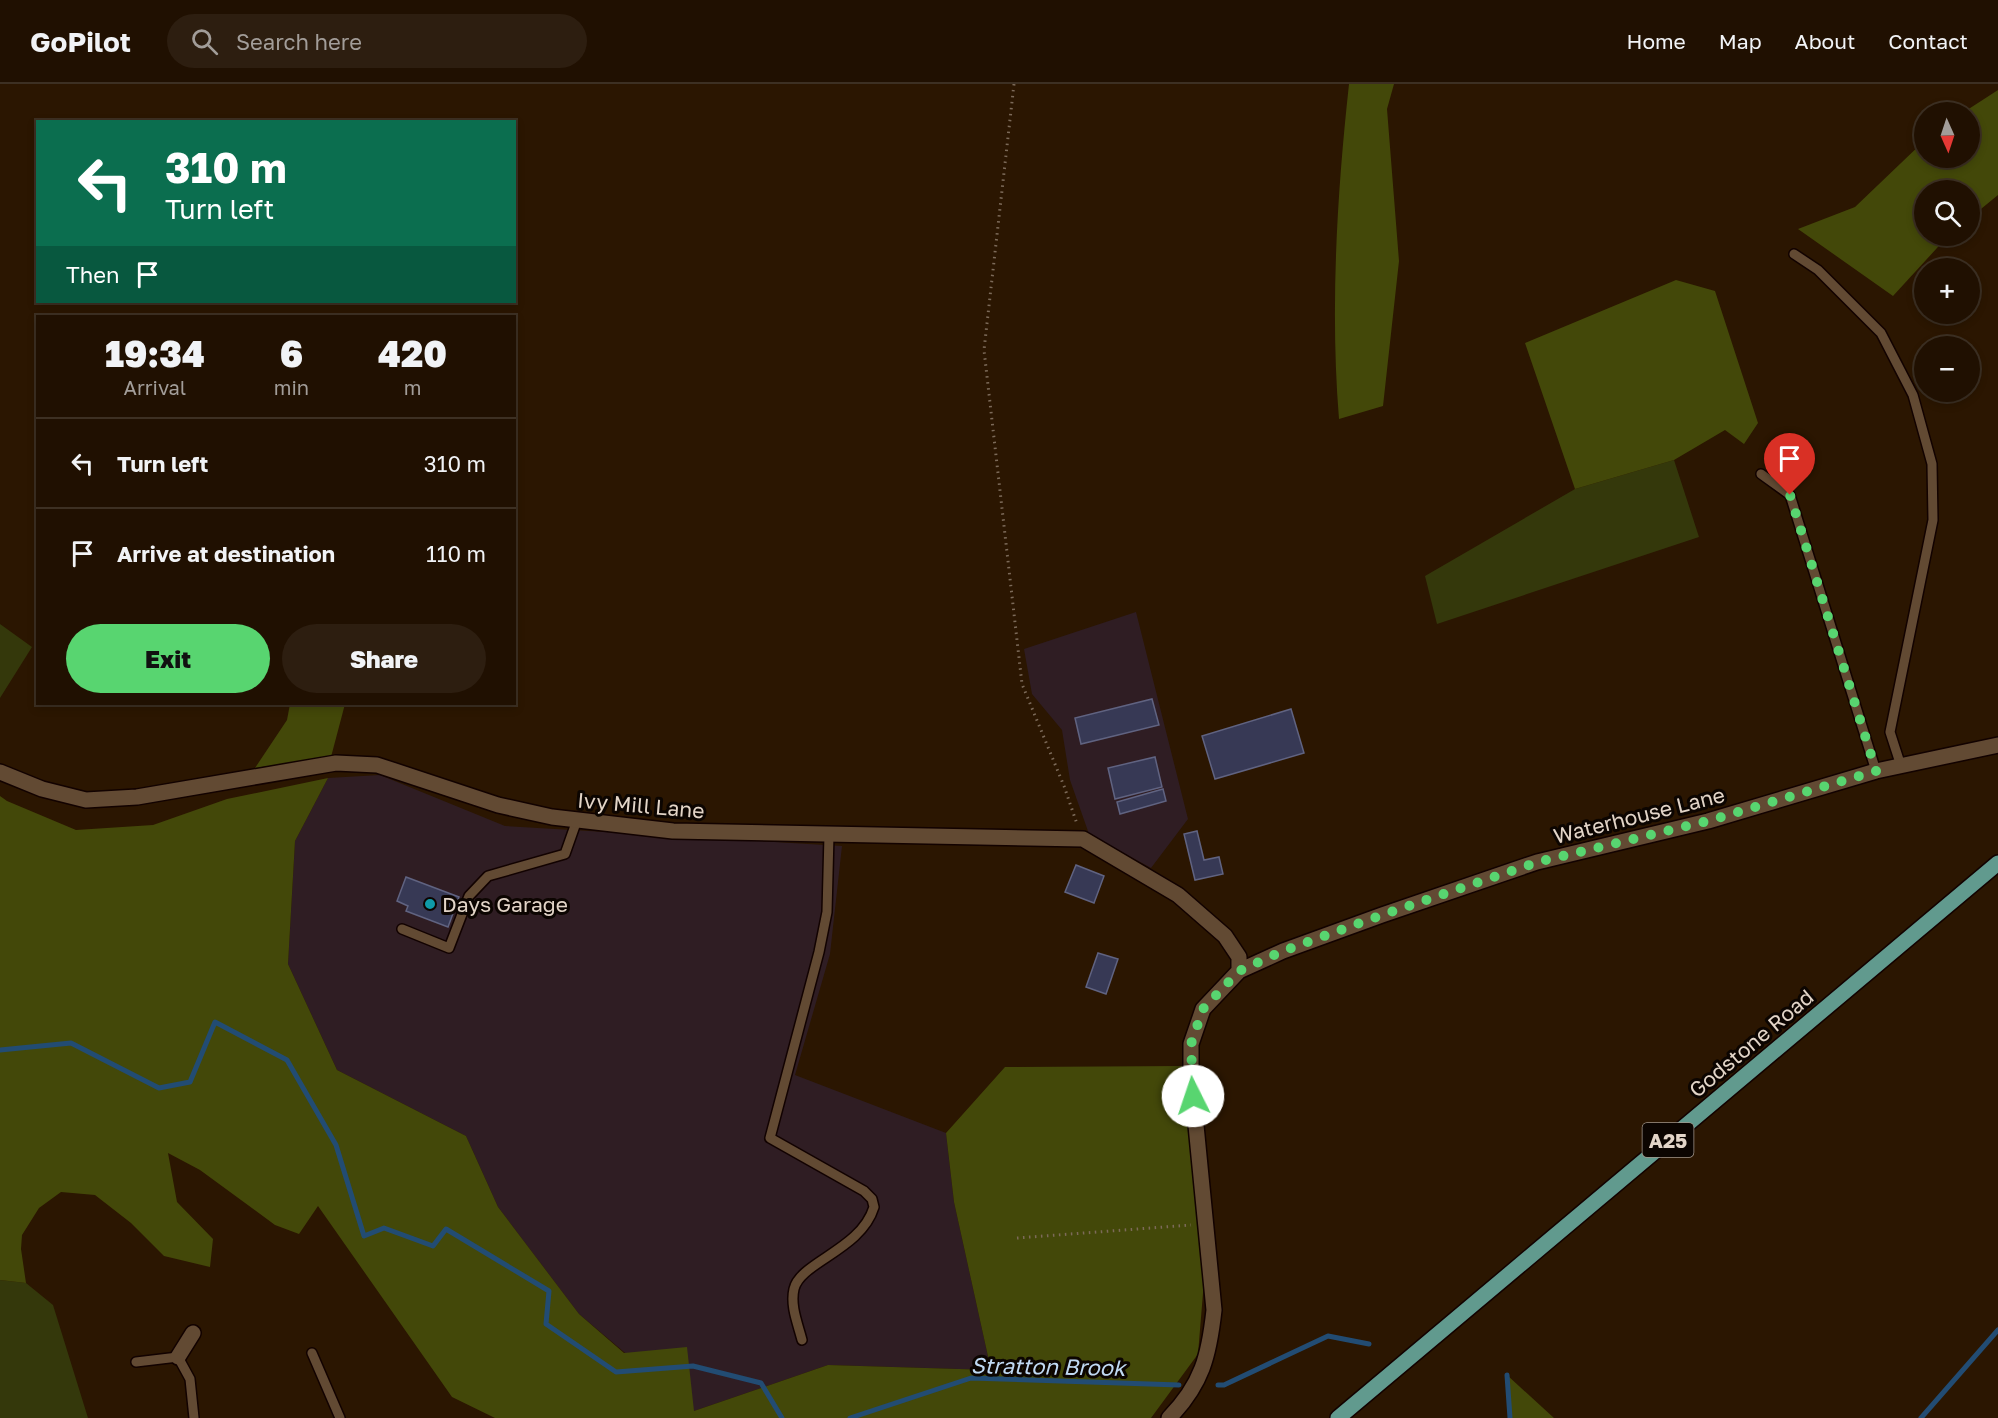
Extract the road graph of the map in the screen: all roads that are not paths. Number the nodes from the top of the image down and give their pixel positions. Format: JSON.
{"nodes":[{"id":1,"x":1794,"y":254,"type":"dead end"},
{"id":2,"x":1761,"y":474,"type":"dead end"},
{"id":3,"x":1998,"y":745,"type":"edge"},
{"id":4,"x":1901,"y":766,"type":"junction"},
{"id":5,"x":1876,"y":771,"type":"junction"},
{"id":6,"x":0,"y":772,"type":"edge"},
{"id":7,"x":578,"y":820,"type":"junction"},
{"id":8,"x":829,"y":836,"type":"junction"},
{"id":9,"x":1998,"y":863,"type":"edge"},
{"id":10,"x":402,"y":929,"type":"dead end"},
{"id":11,"x":1239,"y":971,"type":"junction"},
{"id":12,"x":193,"y":1333,"type":"dead end"},
{"id":13,"x":802,"y":1340,"type":"dead end"},
{"id":14,"x":312,"y":1353,"type":"dead end"},
{"id":15,"x":178,"y":1357,"type":"junction"},
{"id":16,"x":136,"y":1362,"type":"dead end"},
{"id":17,"x":194,"y":1418,"type":"edge"},
{"id":18,"x":340,"y":1418,"type":"edge"},
{"id":19,"x":1169,"y":1418,"type":"edge"},
{"id":20,"x":1338,"y":1418,"type":"edge"}],
"edges":[{"from":1,"to":4,"type":"lane"},
{"from":2,"to":5,"type":"lane"},
{"from":3,"to":4,"type":"street","name":"Waterhouse Lane"},
{"from":4,"to":5,"type":"street","name":"Waterhouse Lane"},
{"from":5,"to":11,"type":"street","name":"Waterhouse Lane"},
{"from":6,"to":7,"type":"street","name":"Ivy Mill Lane"},
{"from":7,"to":8,"type":"street","name":"Ivy Mill Lane"},
{"from":7,"to":10,"type":"lane"},
{"from":8,"to":11,"type":"street","name":"Ivy Mill Lane"},
{"from":8,"to":13,"type":"lane"},
{"from":9,"to":20,"type":"main road","name":"Godstone Road","number":"A25"},
{"from":11,"to":19,"type":"street","name":"Waterhouse Lane"},
{"from":12,"to":15,"type":"street"},
{"from":14,"to":18,"type":"lane"},
{"from":15,"to":16,"type":"lane"},
{"from":15,"to":17,"type":"lane"}]}
